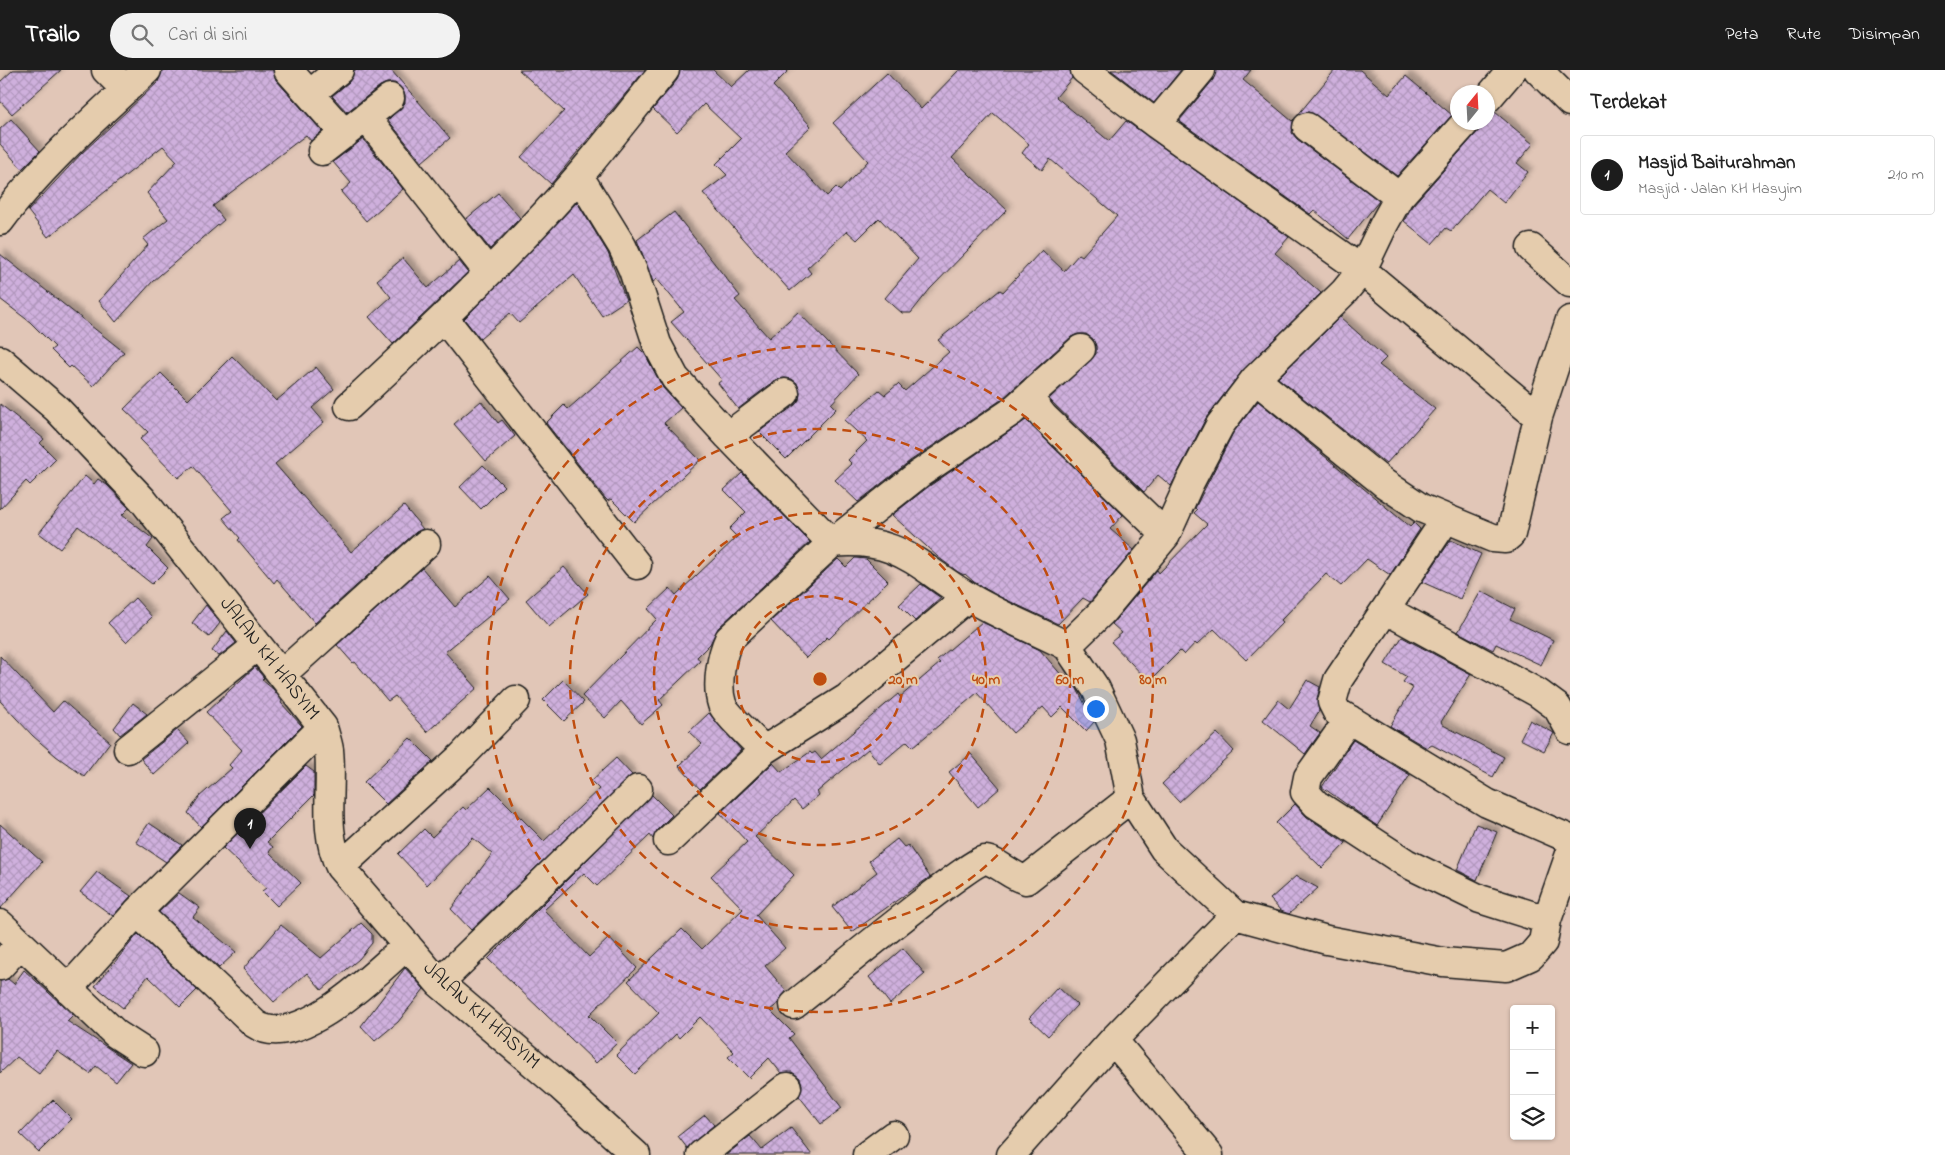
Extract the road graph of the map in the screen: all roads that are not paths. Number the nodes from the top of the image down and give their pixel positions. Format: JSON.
{"nodes":[{"id":1,"x":106,"y":70,"type":"edge"},
{"id":2,"x":146,"y":70,"type":"edge"},
{"id":3,"x":288,"y":70,"type":"edge"},
{"id":4,"x":339,"y":70,"type":"edge"},
{"id":5,"x":665,"y":70,"type":"edge"},
{"id":6,"x":1085,"y":70,"type":"edge"},
{"id":7,"x":1201,"y":70,"type":"edge"},
{"id":8,"x":1512,"y":70,"type":"edge"},
{"id":9,"x":1538,"y":70,"type":"edge"},
{"id":10,"x":125,"y":89,"type":"junction"},
{"id":11,"x":1495,"y":90,"type":"edge"},
{"id":12,"x":310,"y":94,"type":"junction"},
{"id":13,"x":390,"y":98,"type":"dead end"},
{"id":14,"x":1570,"y":102,"type":"edge"},
{"id":15,"x":366,"y":117,"type":"junction"},
{"id":16,"x":1156,"y":124,"type":"junction"},
{"id":17,"x":1308,"y":127,"type":"dead end"},
{"id":18,"x":1459,"y":130,"type":"edge"},
{"id":19,"x":345,"y":134,"type":"junction"},
{"id":20,"x":322,"y":151,"type":"dead end"},
{"id":21,"x":579,"y":176,"type":"junction"},
{"id":22,"x":1399,"y":197,"type":"junction"},
{"id":23,"x":0,"y":221,"type":"edge"},
{"id":24,"x":1531,"y":248,"type":"dead end"},
{"id":25,"x":1362,"y":270,"type":"junction"},
{"id":26,"x":488,"y":272,"type":"junction"},
{"id":27,"x":1570,"y":283,"type":"edge"},
{"id":28,"x":444,"y":318,"type":"junction"},
{"id":29,"x":1570,"y":320,"type":"edge"},
{"id":30,"x":1081,"y":349,"type":"dead end"},
{"id":31,"x":0,"y":360,"type":"edge"},
{"id":32,"x":1255,"y":379,"type":"junction"},
{"id":33,"x":785,"y":393,"type":"dead end"},
{"id":34,"x":1028,"y":397,"type":"junction"},
{"id":35,"x":349,"y":406,"type":"dead end"},
{"id":36,"x":1538,"y":417,"type":"junction"},
{"id":37,"x":728,"y":436,"type":"junction"},
{"id":38,"x":1446,"y":519,"type":"junction"},
{"id":39,"x":1166,"y":535,"type":"junction"},
{"id":40,"x":832,"y":543,"type":"junction"},
{"id":41,"x":426,"y":544,"type":"dead end"},
{"id":42,"x":637,"y":565,"type":"dead end"},
{"id":43,"x":968,"y":597,"type":"junction"},
{"id":44,"x":1386,"y":610,"type":"junction"},
{"id":45,"x":258,"y":645,"type":"junction"},
{"id":46,"x":1067,"y":646,"type":"junction"},
{"id":47,"x":282,"y":674,"type":"junction"},
{"id":48,"x":516,"y":700,"type":"dead end"},
{"id":49,"x":1349,"y":719,"type":"junction"},
{"id":50,"x":324,"y":728,"type":"junction"},
{"id":51,"x":1570,"y":730,"type":"edge"},
{"id":52,"x":128,"y":749,"type":"dead end"},
{"id":53,"x":764,"y":750,"type":"junction"},
{"id":54,"x":638,"y":788,"type":"dead end"},
{"id":55,"x":1131,"y":798,"type":"junction"},
{"id":56,"x":1570,"y":839,"type":"edge"},
{"id":57,"x":668,"y":841,"type":"dead end"},
{"id":58,"x":1570,"y":854,"type":"edge"},
{"id":59,"x":340,"y":867,"type":"junction"},
{"id":60,"x":137,"y":912,"type":"junction"},
{"id":61,"x":1235,"y":915,"type":"junction"},
{"id":62,"x":1547,"y":920,"type":"junction"},
{"id":63,"x":0,"y":924,"type":"edge"},
{"id":64,"x":20,"y":944,"type":"junction"},
{"id":65,"x":408,"y":946,"type":"junction"},
{"id":66,"x":0,"y":966,"type":"edge"},
{"id":67,"x":439,"y":983,"type":"junction"},
{"id":68,"x":68,"y":989,"type":"junction"},
{"id":69,"x":794,"y":1005,"type":"dead end"},
{"id":70,"x":1113,"y":1040,"type":"junction"},
{"id":71,"x":144,"y":1052,"type":"dead end"},
{"id":72,"x":787,"y":1086,"type":"dead end"},
{"id":73,"x":894,"y":1135,"type":"dead end"},
{"id":74,"x":636,"y":1155,"type":"edge"},
{"id":75,"x":701,"y":1155,"type":"edge"},
{"id":76,"x":867,"y":1155,"type":"edge"},
{"id":77,"x":1011,"y":1155,"type":"edge"},
{"id":78,"x":1209,"y":1155,"type":"edge"}],
"edges":[{"from":1,"to":10,"type":"street"},
{"from":2,"to":10,"type":"street"},
{"from":3,"to":12,"type":"street"},
{"from":4,"to":12,"type":"street"},
{"from":5,"to":21,"type":"street"},
{"from":6,"to":16,"type":"street"},
{"from":7,"to":16,"type":"street"},
{"from":8,"to":11,"type":"street"},
{"from":9,"to":14,"type":"street"},
{"from":10,"to":23,"type":"street"},
{"from":12,"to":19,"type":"street"},
{"from":13,"to":15,"type":"street"},
{"from":15,"to":19,"type":"street"},
{"from":15,"to":26,"type":"street"},
{"from":16,"to":25,"type":"street"},
{"from":17,"to":22,"type":"street"},
{"from":18,"to":22,"type":"street"},
{"from":19,"to":20,"type":"street"},
{"from":21,"to":26,"type":"street"},
{"from":21,"to":37,"type":"street"},
{"from":22,"to":25,"type":"street"},
{"from":24,"to":27,"type":"street"},
{"from":25,"to":32,"type":"street"},
{"from":25,"to":36,"type":"street"},
{"from":26,"to":28,"type":"street"},
{"from":28,"to":35,"type":"street"},
{"from":28,"to":42,"type":"street"},
{"from":29,"to":36,"type":"street"},
{"from":30,"to":34,"type":"street"},
{"from":31,"to":45,"type":"street","name":"JALAN KH HASYIM"},
{"from":32,"to":38,"type":"street"},
{"from":32,"to":39,"type":"street"},
{"from":33,"to":37,"type":"street"},
{"from":34,"to":39,"type":"street"},
{"from":34,"to":40,"type":"street"},
{"from":36,"to":38,"type":"street"},
{"from":37,"to":40,"type":"street"},
{"from":38,"to":44,"type":"street"},
{"from":39,"to":46,"type":"street"},
{"from":40,"to":43,"type":"street"},
{"from":40,"to":53,"type":"street"},
{"from":41,"to":47,"type":"street"},
{"from":43,"to":46,"type":"street"},
{"from":43,"to":53,"type":"street"},
{"from":44,"to":49,"type":"street"},
{"from":44,"to":51,"type":"street"},
{"from":45,"to":47,"type":"street","name":"JALAN KH HASYIM"},
{"from":45,"to":52,"type":"street"},
{"from":46,"to":55,"type":"street"},
{"from":47,"to":50,"type":"street","name":"JALAN KH HASYIM"},
{"from":48,"to":59,"type":"street"},
{"from":49,"to":56,"type":"street"},
{"from":49,"to":62,"type":"street"},
{"from":50,"to":59,"type":"street","name":"JALAN KH HASYIM"},
{"from":50,"to":60,"type":"street"},
{"from":53,"to":57,"type":"street"},
{"from":54,"to":67,"type":"street"},
{"from":55,"to":61,"type":"street"},
{"from":55,"to":69,"type":"street"},
{"from":58,"to":62,"type":"street"},
{"from":59,"to":65,"type":"street","name":"JALAN KH HASYIM"},
{"from":60,"to":65,"type":"street"},
{"from":60,"to":68,"type":"street"},
{"from":61,"to":62,"type":"street"},
{"from":61,"to":70,"type":"street"},
{"from":63,"to":64,"type":"street"},
{"from":64,"to":66,"type":"street"},
{"from":64,"to":68,"type":"street"},
{"from":65,"to":67,"type":"street","name":"JALAN KH HASYIM"},
{"from":67,"to":74,"type":"street","name":"JALAN KH HASYIM"},
{"from":68,"to":71,"type":"street"},
{"from":70,"to":77,"type":"street"},
{"from":70,"to":78,"type":"street"},
{"from":72,"to":75,"type":"street"},
{"from":73,"to":76,"type":"street"}]}
